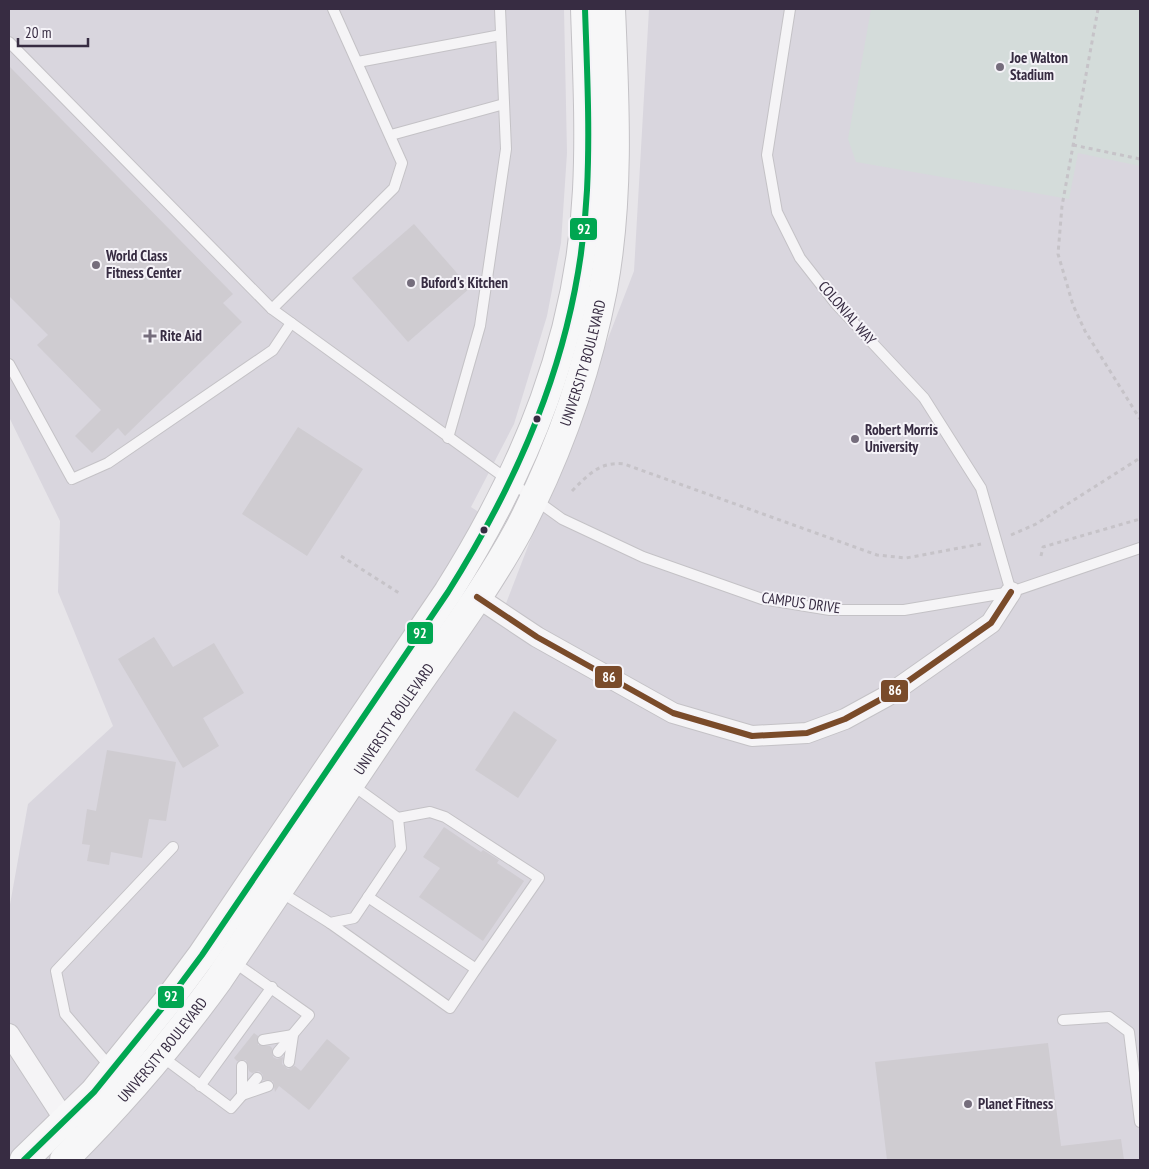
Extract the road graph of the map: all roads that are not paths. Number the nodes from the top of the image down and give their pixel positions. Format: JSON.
{"nodes":[{"id":1,"x":334,"y":9,"type":"edge"},
{"id":2,"x":500,"y":9,"type":"edge"},
{"id":3,"x":585,"y":9,"type":"edge"},
{"id":4,"x":612,"y":9,"type":"edge"},
{"id":5,"x":790,"y":9,"type":"edge"},
{"id":6,"x":501,"y":35,"type":"junction"},
{"id":7,"x":9,"y":42,"type":"edge"},
{"id":8,"x":358,"y":62,"type":"junction"},
{"id":9,"x":504,"y":104,"type":"junction"},
{"id":10,"x":391,"y":135,"type":"junction"},
{"id":11,"x":272,"y":309,"type":"junction"},
{"id":12,"x":291,"y":323,"type":"junction"},
{"id":13,"x":9,"y":364,"type":"edge"},
{"id":14,"x":448,"y":438,"type":"junction"},
{"id":15,"x":511,"y":483,"type":"junction"},
{"id":16,"x":533,"y":499,"type":"junction"},
{"id":17,"x":1140,"y":548,"type":"edge"},
{"id":18,"x":1011,"y":592,"type":"junction"},
{"id":19,"x":476,"y":597,"type":"junction"},
{"id":20,"x":351,"y":784,"type":"junction"},
{"id":21,"x":398,"y":818,"type":"junction"},
{"id":22,"x":173,"y":847,"type":"dead end"},
{"id":23,"x":278,"y":890,"type":"junction"},
{"id":24,"x":368,"y":897,"type":"junction"},
{"id":25,"x":330,"y":923,"type":"junction"},
{"id":26,"x":231,"y":960,"type":"junction"},
{"id":27,"x":476,"y":969,"type":"junction"},
{"id":28,"x":272,"y":987,"type":"junction"},
{"id":29,"x":1063,"y":1020,"type":"dead end"},
{"id":30,"x":9,"y":1034,"type":"edge"},
{"id":31,"x":293,"y":1035,"type":"junction"},
{"id":32,"x":263,"y":1040,"type":"dead end"},
{"id":33,"x":278,"y":1052,"type":"dead end"},
{"id":34,"x":161,"y":1055,"type":"junction"},
{"id":35,"x":289,"y":1062,"type":"dead end"},
{"id":36,"x":242,"y":1066,"type":"dead end"},
{"id":37,"x":113,"y":1070,"type":"junction"},
{"id":38,"x":257,"y":1078,"type":"dead end"},
{"id":39,"x":200,"y":1086,"type":"junction"},
{"id":40,"x":268,"y":1086,"type":"dead end"},
{"id":41,"x":242,"y":1095,"type":"junction"},
{"id":42,"x":65,"y":1121,"type":"junction"},
{"id":43,"x":1140,"y":1122,"type":"edge"},
{"id":44,"x":72,"y":1152,"type":"edge"},
{"id":45,"x":24,"y":1160,"type":"edge"}],
"edges":[{"from":1,"to":8,"type":"lane"},
{"from":2,"to":6,"type":"lane"},
{"from":3,"to":15,"type":"main road","name":"UNIVERSITY BOULEVARD"},
{"from":4,"to":16,"type":"main road","name":"UNIVERSITY BOULEVARD"},
{"from":5,"to":18,"type":"lane","name":"COLONIAL WAY"},
{"from":6,"to":8,"type":"lane"},
{"from":6,"to":9,"type":"lane"},
{"from":7,"to":11,"type":"lane","name":"CAMPUS DRIVE"},
{"from":8,"to":10,"type":"lane"},
{"from":9,"to":10,"type":"lane"},
{"from":9,"to":14,"type":"lane"},
{"from":10,"to":11,"type":"lane"},
{"from":11,"to":12,"type":"lane","name":"CAMPUS DRIVE"},
{"from":12,"to":13,"type":"lane"},
{"from":12,"to":14,"type":"lane","name":"CAMPUS DRIVE"},
{"from":14,"to":15,"type":"lane","name":"CAMPUS DRIVE"},
{"from":15,"to":16,"type":"lane","name":"CAMPUS DRIVE"},
{"from":15,"to":37,"type":"main road","name":"UNIVERSITY BOULEVARD"},
{"from":16,"to":18,"type":"lane","name":"CAMPUS DRIVE"},
{"from":16,"to":19,"type":"main road","name":"UNIVERSITY BOULEVARD"},
{"from":17,"to":18,"type":"lane","name":"CAMPUS DRIVE"},
{"from":18,"to":19,"type":"street"},
{"from":19,"to":20,"type":"main road","name":"UNIVERSITY BOULEVARD"},
{"from":20,"to":21,"type":"lane"},
{"from":20,"to":23,"type":"main road","name":"UNIVERSITY BOULEVARD"},
{"from":21,"to":24,"type":"lane"},
{"from":21,"to":27,"type":"lane"},
{"from":22,"to":37,"type":"lane"},
{"from":23,"to":25,"type":"lane"},
{"from":23,"to":26,"type":"main road","name":"UNIVERSITY BOULEVARD"},
{"from":24,"to":25,"type":"lane"},
{"from":24,"to":27,"type":"lane"},
{"from":25,"to":27,"type":"lane"},
{"from":26,"to":28,"type":"lane"},
{"from":26,"to":34,"type":"main road","name":"UNIVERSITY BOULEVARD"},
{"from":28,"to":31,"type":"lane"},
{"from":28,"to":39,"type":"lane"},
{"from":29,"to":43,"type":"lane"},
{"from":30,"to":42,"type":"street"},
{"from":31,"to":32,"type":"lane"},
{"from":31,"to":33,"type":"lane"},
{"from":31,"to":35,"type":"lane"},
{"from":34,"to":39,"type":"lane"},
{"from":34,"to":44,"type":"main road","name":"UNIVERSITY BOULEVARD"},
{"from":36,"to":41,"type":"lane"},
{"from":37,"to":42,"type":"main road","name":"UNIVERSITY BOULEVARD"},
{"from":38,"to":41,"type":"lane"},
{"from":39,"to":41,"type":"lane"},
{"from":40,"to":41,"type":"lane"},
{"from":42,"to":44,"type":"street"},
{"from":42,"to":45,"type":"main road","name":"UNIVERSITY BOULEVARD"}]}
